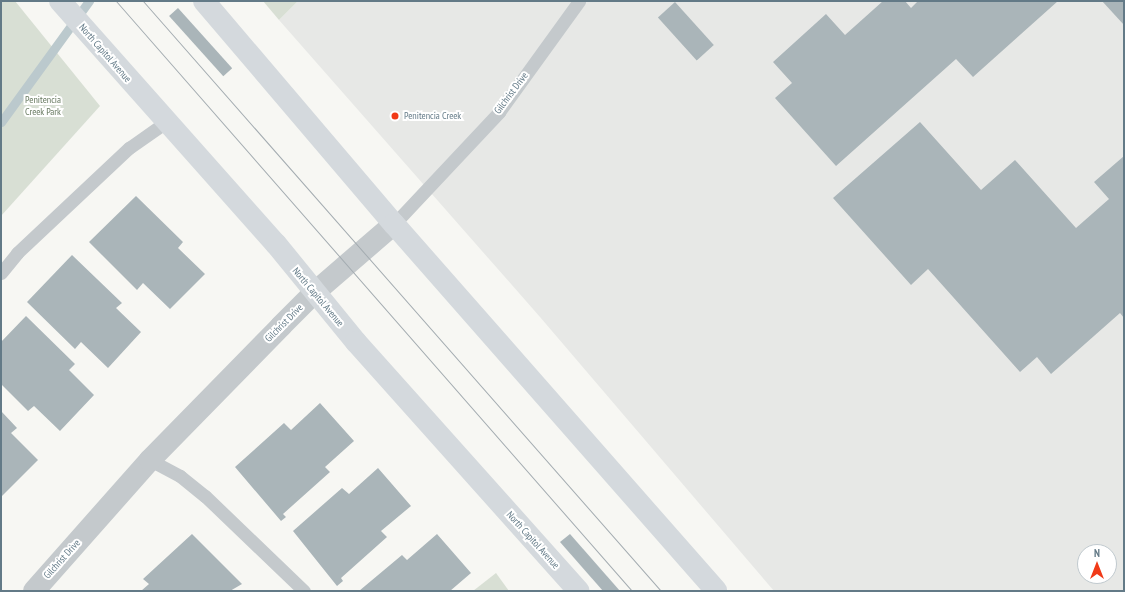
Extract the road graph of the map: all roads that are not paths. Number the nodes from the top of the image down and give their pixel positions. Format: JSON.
{"nodes":[{"id":1,"x":60,"y":1,"type":"edge"},
{"id":2,"x":204,"y":1,"type":"edge"},
{"id":3,"x":579,"y":1,"type":"edge"},
{"id":4,"x":166,"y":122,"type":"junction"},
{"id":5,"x":394,"y":224,"type":"junction"},
{"id":6,"x":1,"y":273,"type":"edge"},
{"id":7,"x":314,"y":293,"type":"junction"},
{"id":8,"x":150,"y":460,"type":"junction"},
{"id":9,"x":34,"y":591,"type":"edge"},
{"id":10,"x":304,"y":591,"type":"edge"},
{"id":11,"x":579,"y":591,"type":"edge"},
{"id":12,"x":716,"y":591,"type":"edge"}],
"edges":[{"from":1,"to":4,"type":"main road","name":"North Capitol Avenue"},
{"from":2,"to":5,"type":"main road"},
{"from":3,"to":5,"type":"lane","name":"Gilchrist Drive"},
{"from":4,"to":6,"type":"lane"},
{"from":4,"to":7,"type":"main road","name":"North Capitol Avenue"},
{"from":5,"to":7,"type":"street","name":"Gilchrist Drive"},
{"from":5,"to":12,"type":"main road"},
{"from":7,"to":8,"type":"street","name":"Gilchrist Drive"},
{"from":7,"to":11,"type":"main road","name":"North Capitol Avenue"},
{"from":8,"to":9,"type":"street","name":"Gilchrist Drive"},
{"from":8,"to":10,"type":"lane"}]}
